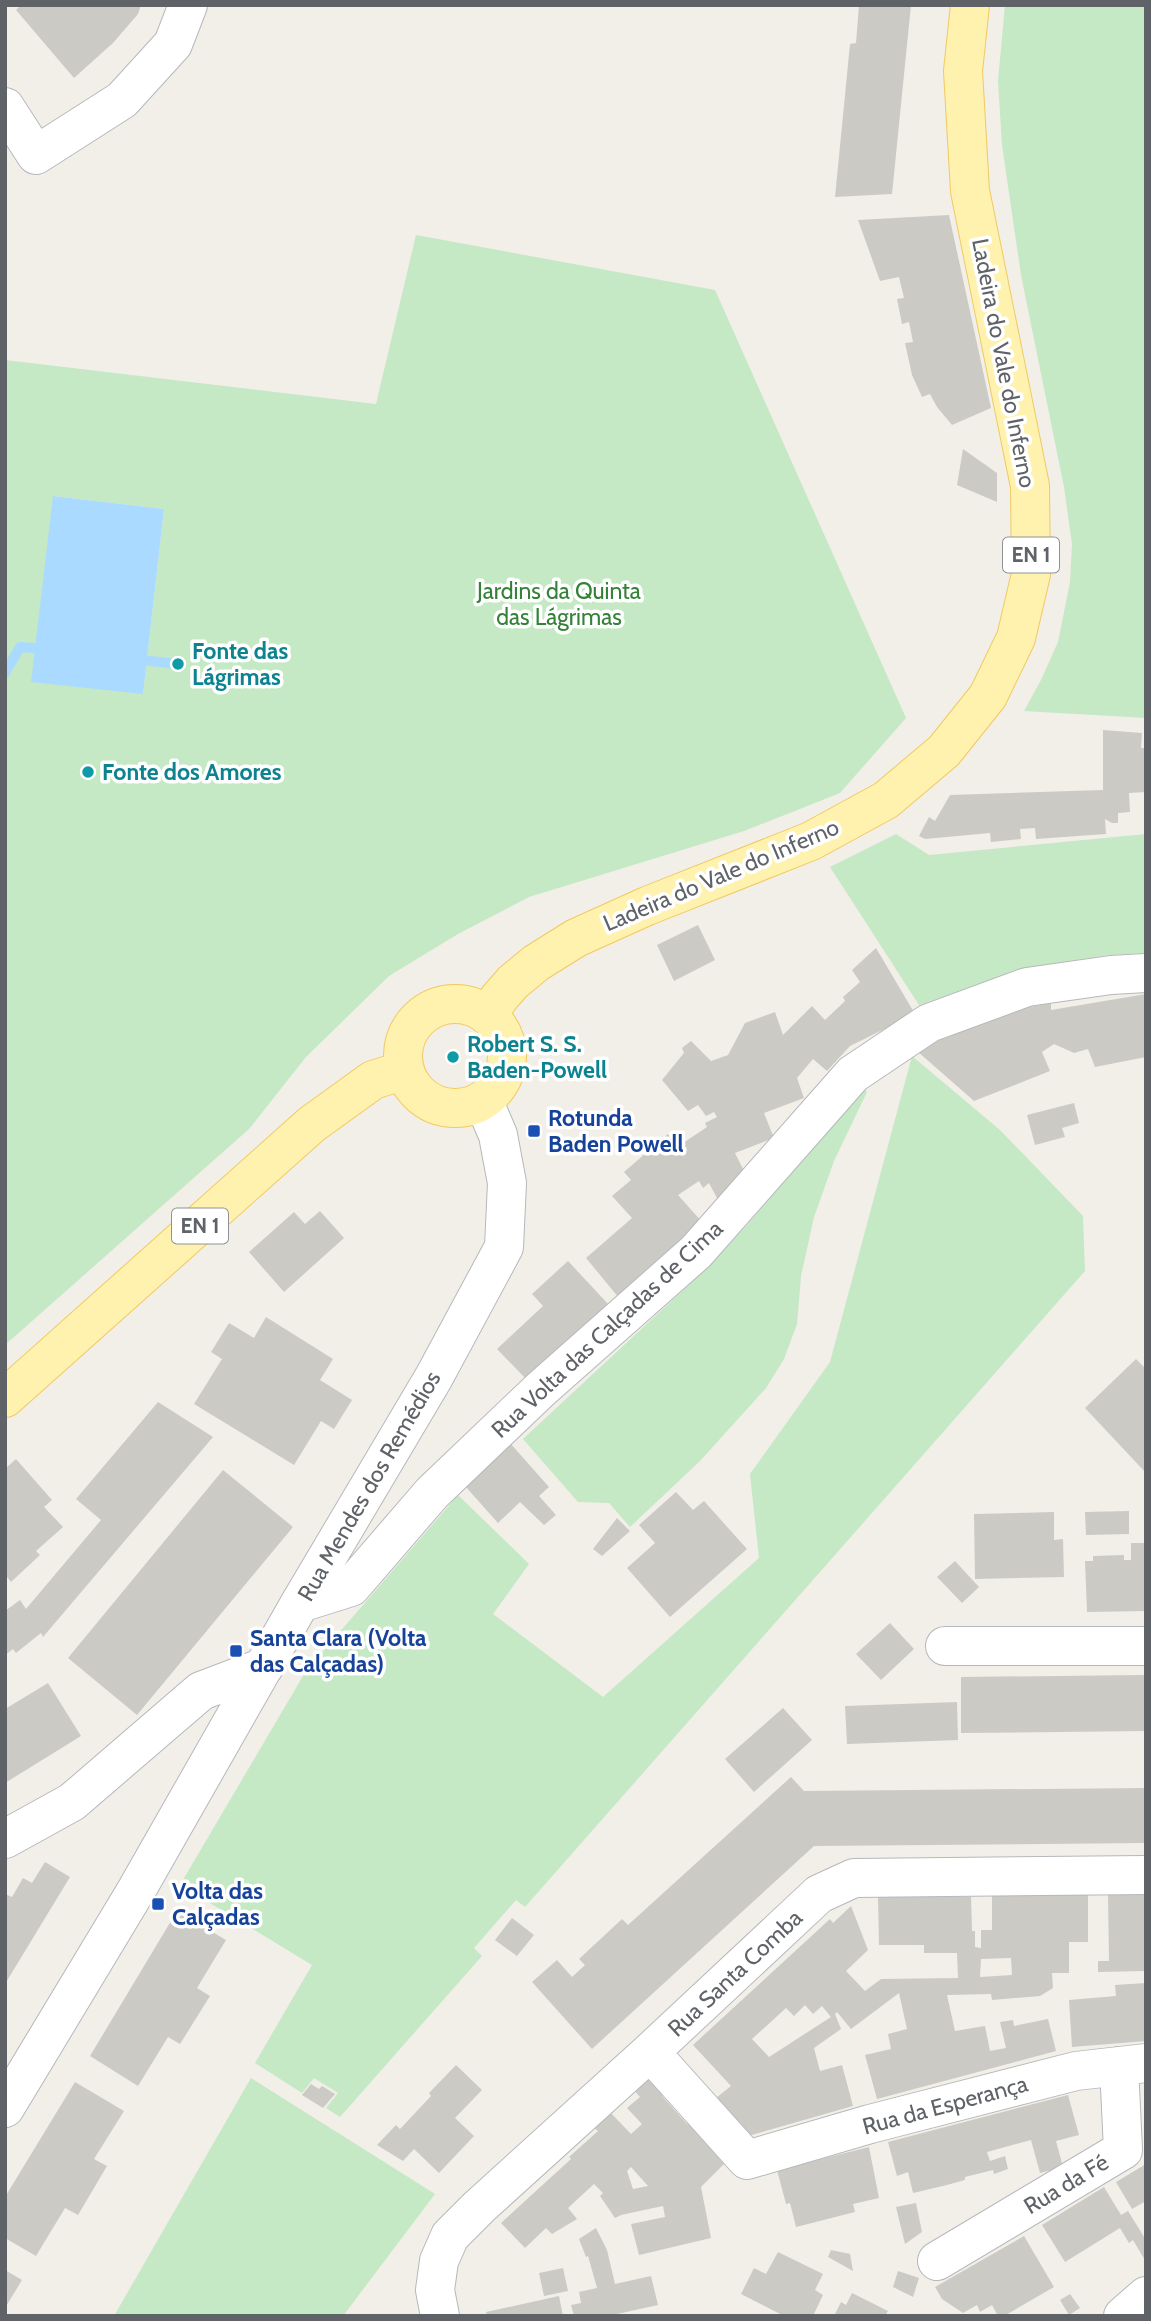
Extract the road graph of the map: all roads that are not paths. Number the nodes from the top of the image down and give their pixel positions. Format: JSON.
{"nodes":[{"id":1,"x":188,"y":5,"type":"edge"},
{"id":2,"x":971,"y":5,"type":"edge"},
{"id":3,"x":5,"y":107,"type":"edge"},
{"id":4,"x":1146,"y":973,"type":"edge"},
{"id":5,"x":488,"y":1016,"type":"junction"},
{"id":6,"x":405,"y":1070,"type":"junction"},
{"id":7,"x":483,"y":1100,"type":"junction"},
{"id":8,"x":5,"y":1398,"type":"edge"},
{"id":9,"x":300,"y":1604,"type":"junction"},
{"id":10,"x":945,"y":1646,"type":"dead end"},
{"id":11,"x":1146,"y":1646,"type":"edge"},
{"id":12,"x":264,"y":1667,"type":"junction"},
{"id":13,"x":5,"y":1839,"type":"edge"},
{"id":14,"x":1146,"y":1875,"type":"edge"},
{"id":15,"x":650,"y":2052,"type":"junction"},
{"id":16,"x":1132,"y":2064,"type":"edge"},
{"id":17,"x":5,"y":2108,"type":"edge"},
{"id":18,"x":937,"y":2261,"type":"dead end"},
{"id":19,"x":1146,"y":2296,"type":"edge"},
{"id":20,"x":438,"y":2303,"type":"edge"},
{"id":21,"x":1123,"y":2316,"type":"edge"}],
"edges":[{"from":1,"to":3,"type":"street"},
{"from":2,"to":5,"type":"main road","name":"Ladeira do Vale do Inferno","number":"EN 1"},
{"from":4,"to":9,"type":"street","name":"Rua Volta das Calçadas de Cima"},
{"from":5,"to":6,"type":"main road"},
{"from":5,"to":7,"type":"main road"},
{"from":6,"to":7,"type":"main road"},
{"from":6,"to":8,"type":"main road","number":"EN 1"},
{"from":7,"to":9,"type":"street","name":"Rua Mendes dos Remédios"},
{"from":9,"to":12,"type":"street","name":"Rua Mendes dos Remédios"},
{"from":10,"to":11,"type":"street"},
{"from":12,"to":13,"type":"street"},
{"from":12,"to":17,"type":"street","name":"Rua Mendes dos Remédios"},
{"from":14,"to":15,"type":"street","name":"Rua Santa Comba"},
{"from":15,"to":16,"type":"street","name":"Rua da Esperança"},
{"from":15,"to":20,"type":"street","name":"Rua Santa Comba"},
{"from":16,"to":18,"type":"street","name":"Rua da Fé"},
{"from":19,"to":21,"type":"street"}]}
